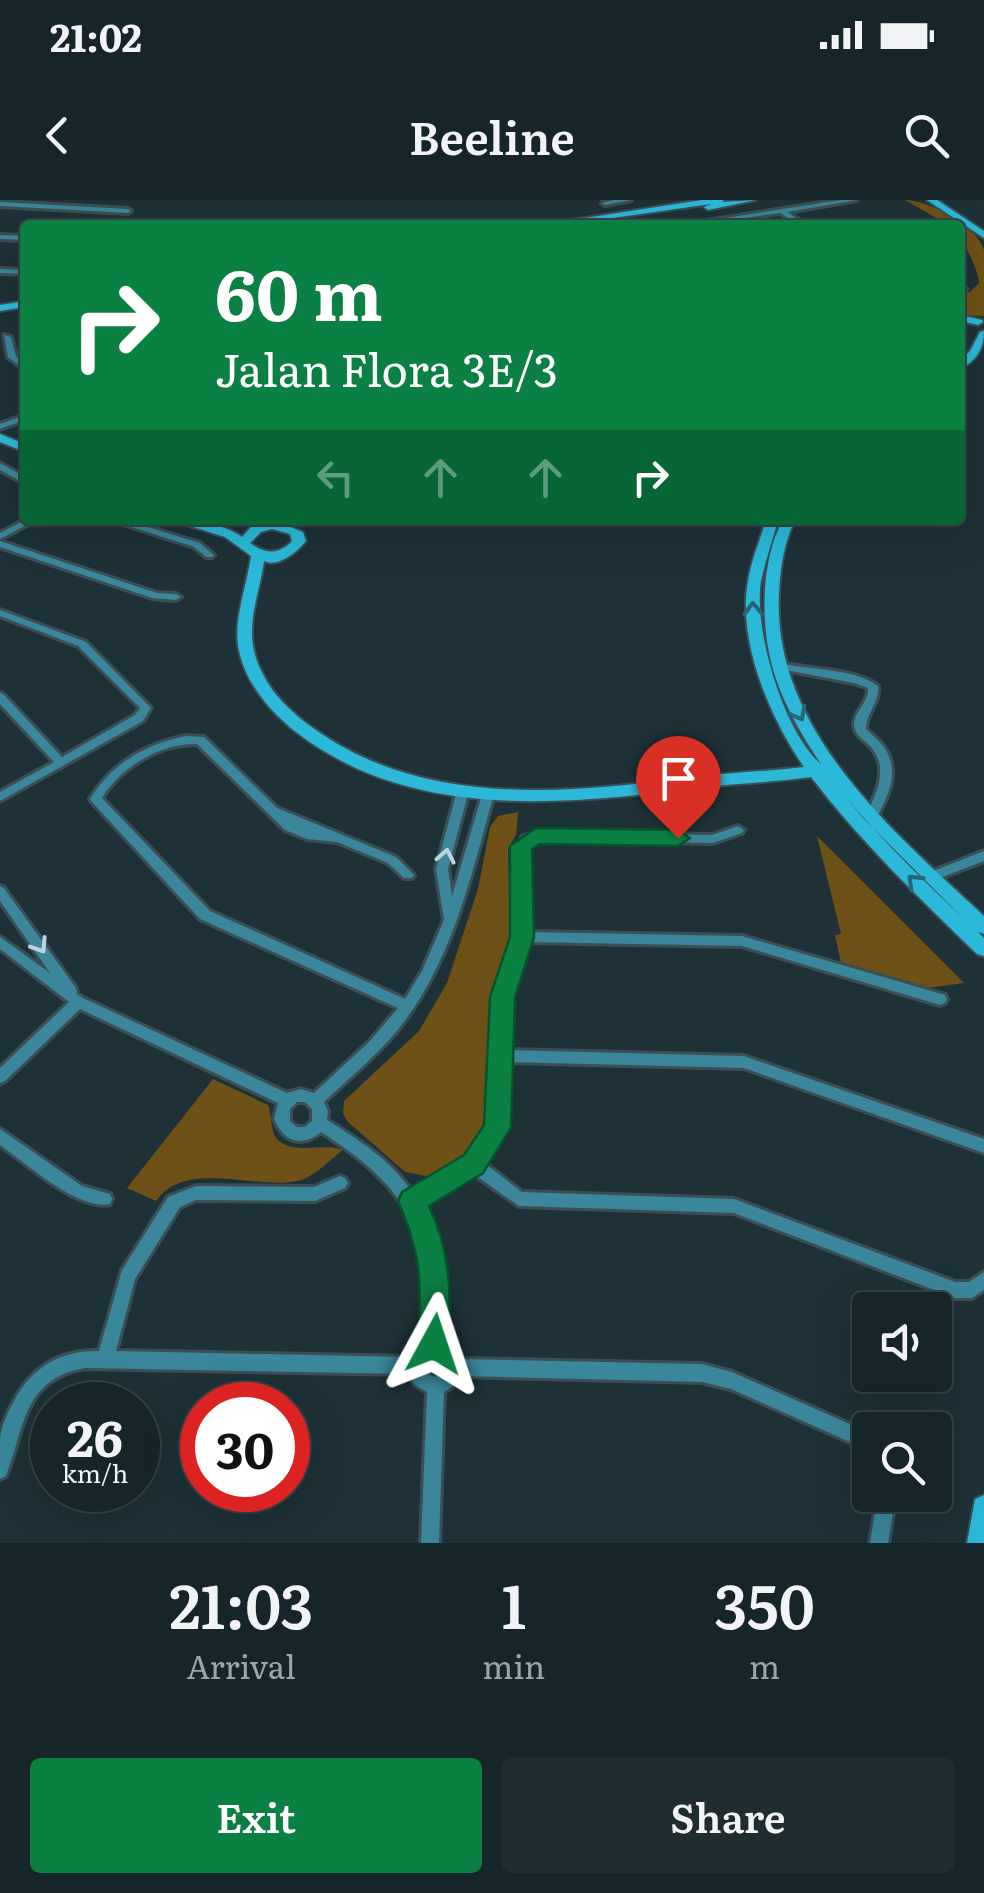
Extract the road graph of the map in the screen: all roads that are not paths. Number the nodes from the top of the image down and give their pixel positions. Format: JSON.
{"nodes":[{"id":1,"x":628,"y":200,"type":"edge"},
{"id":2,"x":720,"y":200,"type":"edge"},
{"id":3,"x":752,"y":200,"type":"edge"},
{"id":4,"x":854,"y":200,"type":"edge"},
{"id":5,"x":931,"y":200,"type":"edge"},
{"id":6,"x":942,"y":200,"type":"edge"},
{"id":7,"x":603,"y":202,"type":"edge"},
{"id":8,"x":5,"y":205,"type":"edge"},
{"id":9,"x":128,"y":210,"type":"dead end"},
{"id":10,"x":782,"y":211,"type":"junction"},
{"id":11,"x":619,"y":215,"type":"junction"},
{"id":12,"x":735,"y":218,"type":"junction"},
{"id":13,"x":582,"y":220,"type":"edge"},
{"id":14,"x":613,"y":220,"type":"edge"},
{"id":15,"x":720,"y":220,"type":"edge"},
{"id":16,"x":778,"y":220,"type":"dead end"},
{"id":17,"x":796,"y":220,"type":"edge"},
{"id":18,"x":961,"y":220,"type":"edge"},
{"id":19,"x":984,"y":226,"type":"edge"},
{"id":20,"x":982,"y":327,"type":"edge"},
{"id":21,"x":3,"y":334,"type":"edge"},
{"id":22,"x":20,"y":353,"type":"edge"},
{"id":23,"x":984,"y":359,"type":"edge"},
{"id":24,"x":965,"y":361,"type":"edge"},
{"id":25,"x":20,"y":364,"type":"edge"},
{"id":26,"x":965,"y":376,"type":"edge"},
{"id":27,"x":23,"y":525,"type":"edge"},
{"id":28,"x":132,"y":525,"type":"edge"},
{"id":29,"x":196,"y":525,"type":"edge"},
{"id":30,"x":281,"y":525,"type":"edge"},
{"id":31,"x":293,"y":525,"type":"edge"},
{"id":32,"x":771,"y":525,"type":"edge"},
{"id":33,"x":788,"y":525,"type":"edge"},
{"id":34,"x":247,"y":538,"type":"junction"},
{"id":35,"x":0,"y":540,"type":"edge"},
{"id":36,"x":209,"y":555,"type":"dead end"},
{"id":37,"x":257,"y":562,"type":"junction"},
{"id":38,"x":176,"y":596,"type":"dead end"},
{"id":39,"x":0,"y":613,"type":"edge"},
{"id":40,"x":780,"y":666,"type":"junction"},
{"id":41,"x":0,"y":697,"type":"edge"},
{"id":42,"x":61,"y":764,"type":"junction"},
{"id":43,"x":823,"y":769,"type":"junction"},
{"id":44,"x":6,"y":794,"type":"edge"},
{"id":45,"x":462,"y":794,"type":"junction"},
{"id":46,"x":487,"y":798,"type":"junction"},
{"id":47,"x":872,"y":816,"type":"junction"},
{"id":48,"x":738,"y":830,"type":"dead end"},
{"id":49,"x":984,"y":856,"type":"edge"},
{"id":50,"x":408,"y":875,"type":"dead end"},
{"id":51,"x":932,"y":876,"type":"junction"},
{"id":52,"x":0,"y":890,"type":"edge"},
{"id":53,"x":449,"y":920,"type":"junction"},
{"id":54,"x":984,"y":926,"type":"edge"},
{"id":55,"x":522,"y":937,"type":"junction"},
{"id":56,"x":0,"y":942,"type":"edge"},
{"id":57,"x":984,"y":949,"type":"edge"},
{"id":58,"x":940,"y":999,"type":"dead end"},
{"id":59,"x":78,"y":1002,"type":"junction"},
{"id":60,"x":408,"y":1006,"type":"junction"},
{"id":61,"x":502,"y":1056,"type":"junction"},
{"id":62,"x":0,"y":1077,"type":"edge"},
{"id":63,"x":314,"y":1100,"type":"junction"},
{"id":64,"x":290,"y":1101,"type":"junction"},
{"id":65,"x":319,"y":1123,"type":"junction"},
{"id":66,"x":0,"y":1136,"type":"edge"},
{"id":67,"x":984,"y":1146,"type":"edge"},
{"id":68,"x":474,"y":1164,"type":"junction"},
{"id":69,"x":340,"y":1184,"type":"dead end"},
{"id":70,"x":104,"y":1199,"type":"dead end"},
{"id":71,"x":412,"y":1201,"type":"junction"},
{"id":72,"x":984,"y":1280,"type":"edge"},
{"id":73,"x":434,"y":1344,"type":"junction"},
{"id":74,"x":105,"y":1360,"type":"junction"},
{"id":75,"x":415,"y":1366,"type":"junction"},
{"id":76,"x":455,"y":1367,"type":"junction"},
{"id":77,"x":436,"y":1386,"type":"junction"},
{"id":78,"x":852,"y":1434,"type":"edge"},
{"id":79,"x":2,"y":1462,"type":"edge"},
{"id":80,"x":984,"y":1508,"type":"edge"},
{"id":81,"x":885,"y":1512,"type":"edge"},
{"id":82,"x":430,"y":1543,"type":"edge"},
{"id":83,"x":879,"y":1543,"type":"edge"},
{"id":84,"x":980,"y":1543,"type":"edge"}],
"edges":[{"from":1,"to":7,"type":"street"},
{"from":2,"to":11,"type":"street"},
{"from":3,"to":14,"type":"street"},
{"from":4,"to":10,"type":"street"},
{"from":5,"to":18,"type":"street"},
{"from":6,"to":19,"type":"street"},
{"from":7,"to":11,"type":"street"},
{"from":8,"to":9,"type":"street"},
{"from":10,"to":12,"type":"street"},
{"from":10,"to":17,"type":"street"},
{"from":11,"to":13,"type":"street"},
{"from":12,"to":15,"type":"street"},
{"from":12,"to":16,"type":"street"},
{"from":20,"to":24,"type":"street"},
{"from":21,"to":22,"type":"street"},
{"from":21,"to":25,"type":"street"},
{"from":23,"to":26,"type":"street"},
{"from":27,"to":35,"type":"street"},
{"from":28,"to":36,"type":"street"},
{"from":29,"to":34,"type":"street"},
{"from":30,"to":34,"type":"street"},
{"from":31,"to":37,"type":"street"},
{"from":43,"to":32,"type":"street","one_way":true},
{"from":33,"to":40,"type":"street"},
{"from":34,"to":37,"type":"street"},
{"from":35,"to":38,"type":"street"},
{"from":37,"to":45,"type":"street"},
{"from":39,"to":42,"type":"street"},
{"from":40,"to":43,"type":"street","one_way":true},
{"from":40,"to":47,"type":"street"},
{"from":41,"to":42,"type":"street"},
{"from":42,"to":44,"type":"street"},
{"from":43,"to":46,"type":"street"},
{"from":43,"to":47,"type":"street"},
{"from":57,"to":43,"type":"street","one_way":true},
{"from":45,"to":46,"type":"street"},
{"from":53,"to":45,"type":"street","one_way":true},
{"from":46,"to":53,"type":"street"},
{"from":47,"to":51,"type":"street"},
{"from":48,"to":55,"type":"street"},
{"from":49,"to":51,"type":"street"},
{"from":50,"to":60,"type":"street"},
{"from":51,"to":54,"type":"street"},
{"from":52,"to":59,"type":"street","one_way":true},
{"from":53,"to":60,"type":"street"},
{"from":55,"to":58,"type":"street"},
{"from":55,"to":61,"type":"street"},
{"from":56,"to":59,"type":"street"},
{"from":59,"to":62,"type":"street"},
{"from":59,"to":64,"type":"street"},
{"from":60,"to":63,"type":"street"},
{"from":61,"to":67,"type":"street"},
{"from":61,"to":68,"type":"street"},
{"from":63,"to":64,"type":"street"},
{"from":63,"to":65,"type":"street"},
{"from":64,"to":65,"type":"street"},
{"from":65,"to":71,"type":"street"},
{"from":66,"to":70,"type":"street"},
{"from":68,"to":71,"type":"street"},
{"from":68,"to":72,"type":"street"},
{"from":69,"to":74,"type":"street"},
{"from":71,"to":73,"type":"street"},
{"from":73,"to":75,"type":"street"},
{"from":73,"to":76,"type":"street"},
{"from":74,"to":75,"type":"street"},
{"from":74,"to":79,"type":"street"},
{"from":75,"to":77,"type":"street"},
{"from":76,"to":77,"type":"street"},
{"from":76,"to":78,"type":"street"},
{"from":77,"to":82,"type":"street"},
{"from":80,"to":84,"type":"street"},
{"from":81,"to":83,"type":"street"}]}
